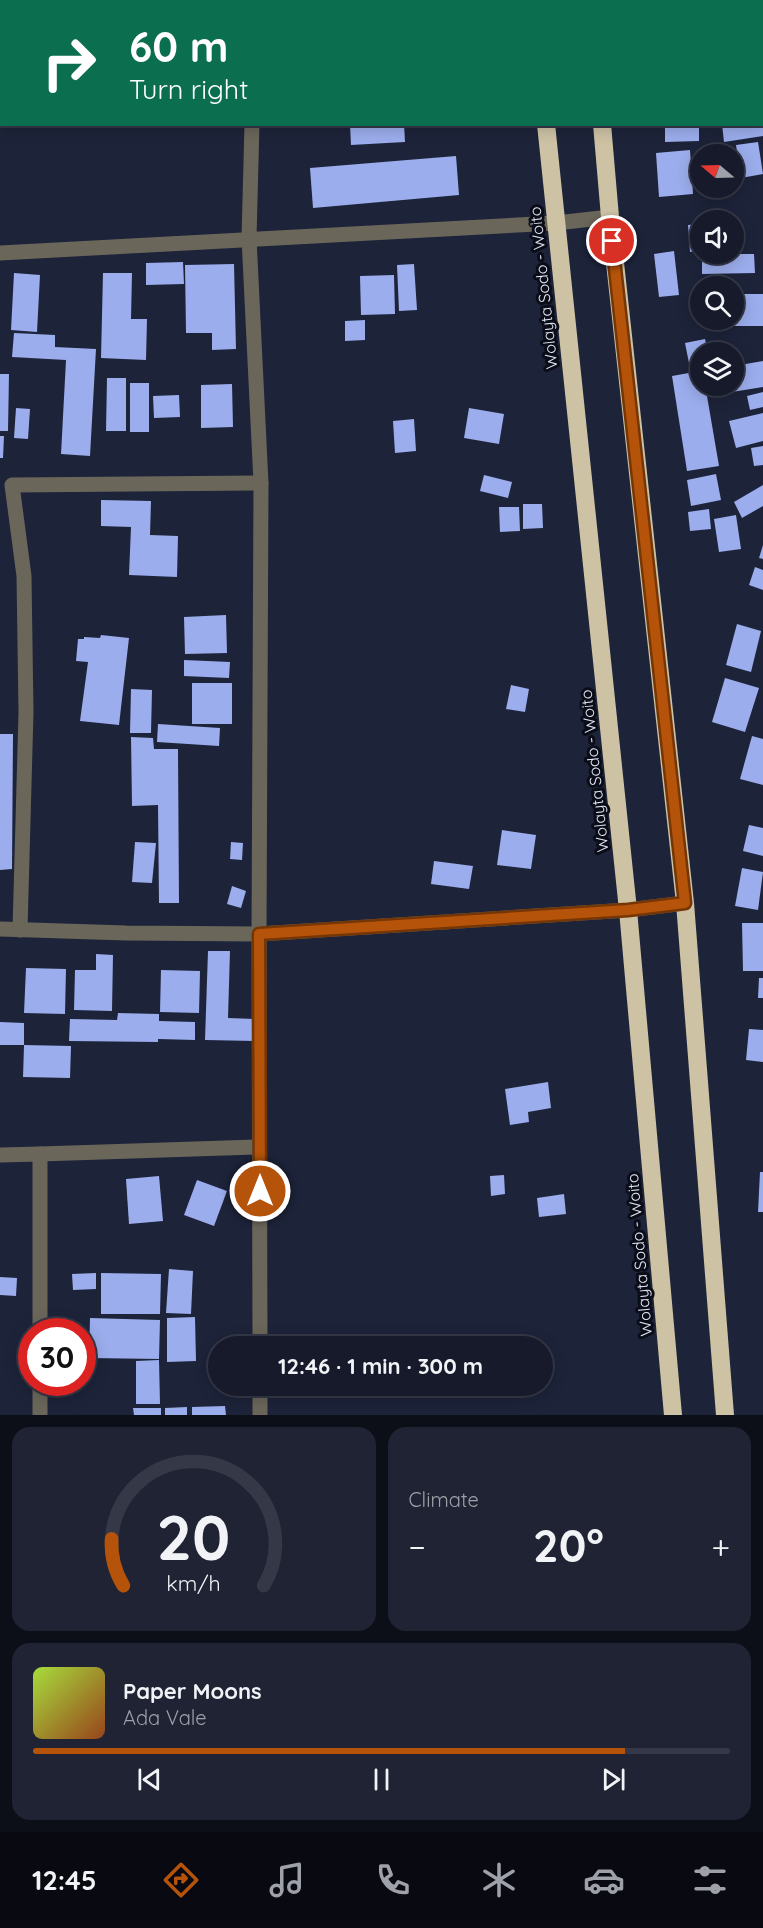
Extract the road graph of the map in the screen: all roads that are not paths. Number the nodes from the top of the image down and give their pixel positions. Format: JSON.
{"nodes":[{"id":1,"x":252,"y":126,"type":"edge"},
{"id":2,"x":546,"y":126,"type":"edge"},
{"id":3,"x":602,"y":126,"type":"edge"},
{"id":4,"x":610,"y":217,"type":"junction"},
{"id":5,"x":555,"y":223,"type":"junction"},
{"id":6,"x":249,"y":238,"type":"junction"},
{"id":7,"x":0,"y":253,"type":"edge"},
{"id":8,"x":261,"y":483,"type":"junction"},
{"id":9,"x":6,"y":484,"type":"edge"},
{"id":10,"x":685,"y":903,"type":"junction"},
{"id":11,"x":628,"y":910,"type":"junction"},
{"id":12,"x":0,"y":929,"type":"edge"},
{"id":13,"x":20,"y":930,"type":"junction"},
{"id":14,"x":259,"y":934,"type":"junction"},
{"id":15,"x":259,"y":1147,"type":"junction"},
{"id":16,"x":40,"y":1154,"type":"junction"},
{"id":17,"x":0,"y":1155,"type":"edge"},
{"id":18,"x":40,"y":1318,"type":"edge"},
{"id":19,"x":260,"y":1336,"type":"edge"},
{"id":20,"x":40,"y":1396,"type":"edge"},
{"id":21,"x":260,"y":1396,"type":"edge"},
{"id":22,"x":40,"y":1415,"type":"edge"},
{"id":23,"x":260,"y":1415,"type":"edge"},
{"id":24,"x":673,"y":1415,"type":"edge"},
{"id":25,"x":725,"y":1415,"type":"edge"}],
"edges":[{"from":1,"to":6,"type":"street"},
{"from":2,"to":5,"type":"highway","name":"Wolayta Sodo - Woito"},
{"from":3,"to":4,"type":"highway"},
{"from":4,"to":5,"type":"street"},
{"from":4,"to":10,"type":"highway"},
{"from":5,"to":6,"type":"street"},
{"from":5,"to":11,"type":"highway","name":"Wolayta Sodo - Woito"},
{"from":6,"to":7,"type":"street"},
{"from":6,"to":8,"type":"street"},
{"from":8,"to":9,"type":"street"},
{"from":8,"to":14,"type":"street"},
{"from":9,"to":13,"type":"street"},
{"from":10,"to":11,"type":"street"},
{"from":10,"to":25,"type":"highway"},
{"from":11,"to":14,"type":"street"},
{"from":11,"to":24,"type":"highway","name":"Wolayta Sodo - Woito"},
{"from":12,"to":13,"type":"street"},
{"from":13,"to":14,"type":"street"},
{"from":14,"to":15,"type":"street"},
{"from":15,"to":16,"type":"street"},
{"from":15,"to":19,"type":"street"},
{"from":16,"to":17,"type":"street"},
{"from":16,"to":18,"type":"street"},
{"from":20,"to":22,"type":"street"},
{"from":21,"to":23,"type":"street"}]}
